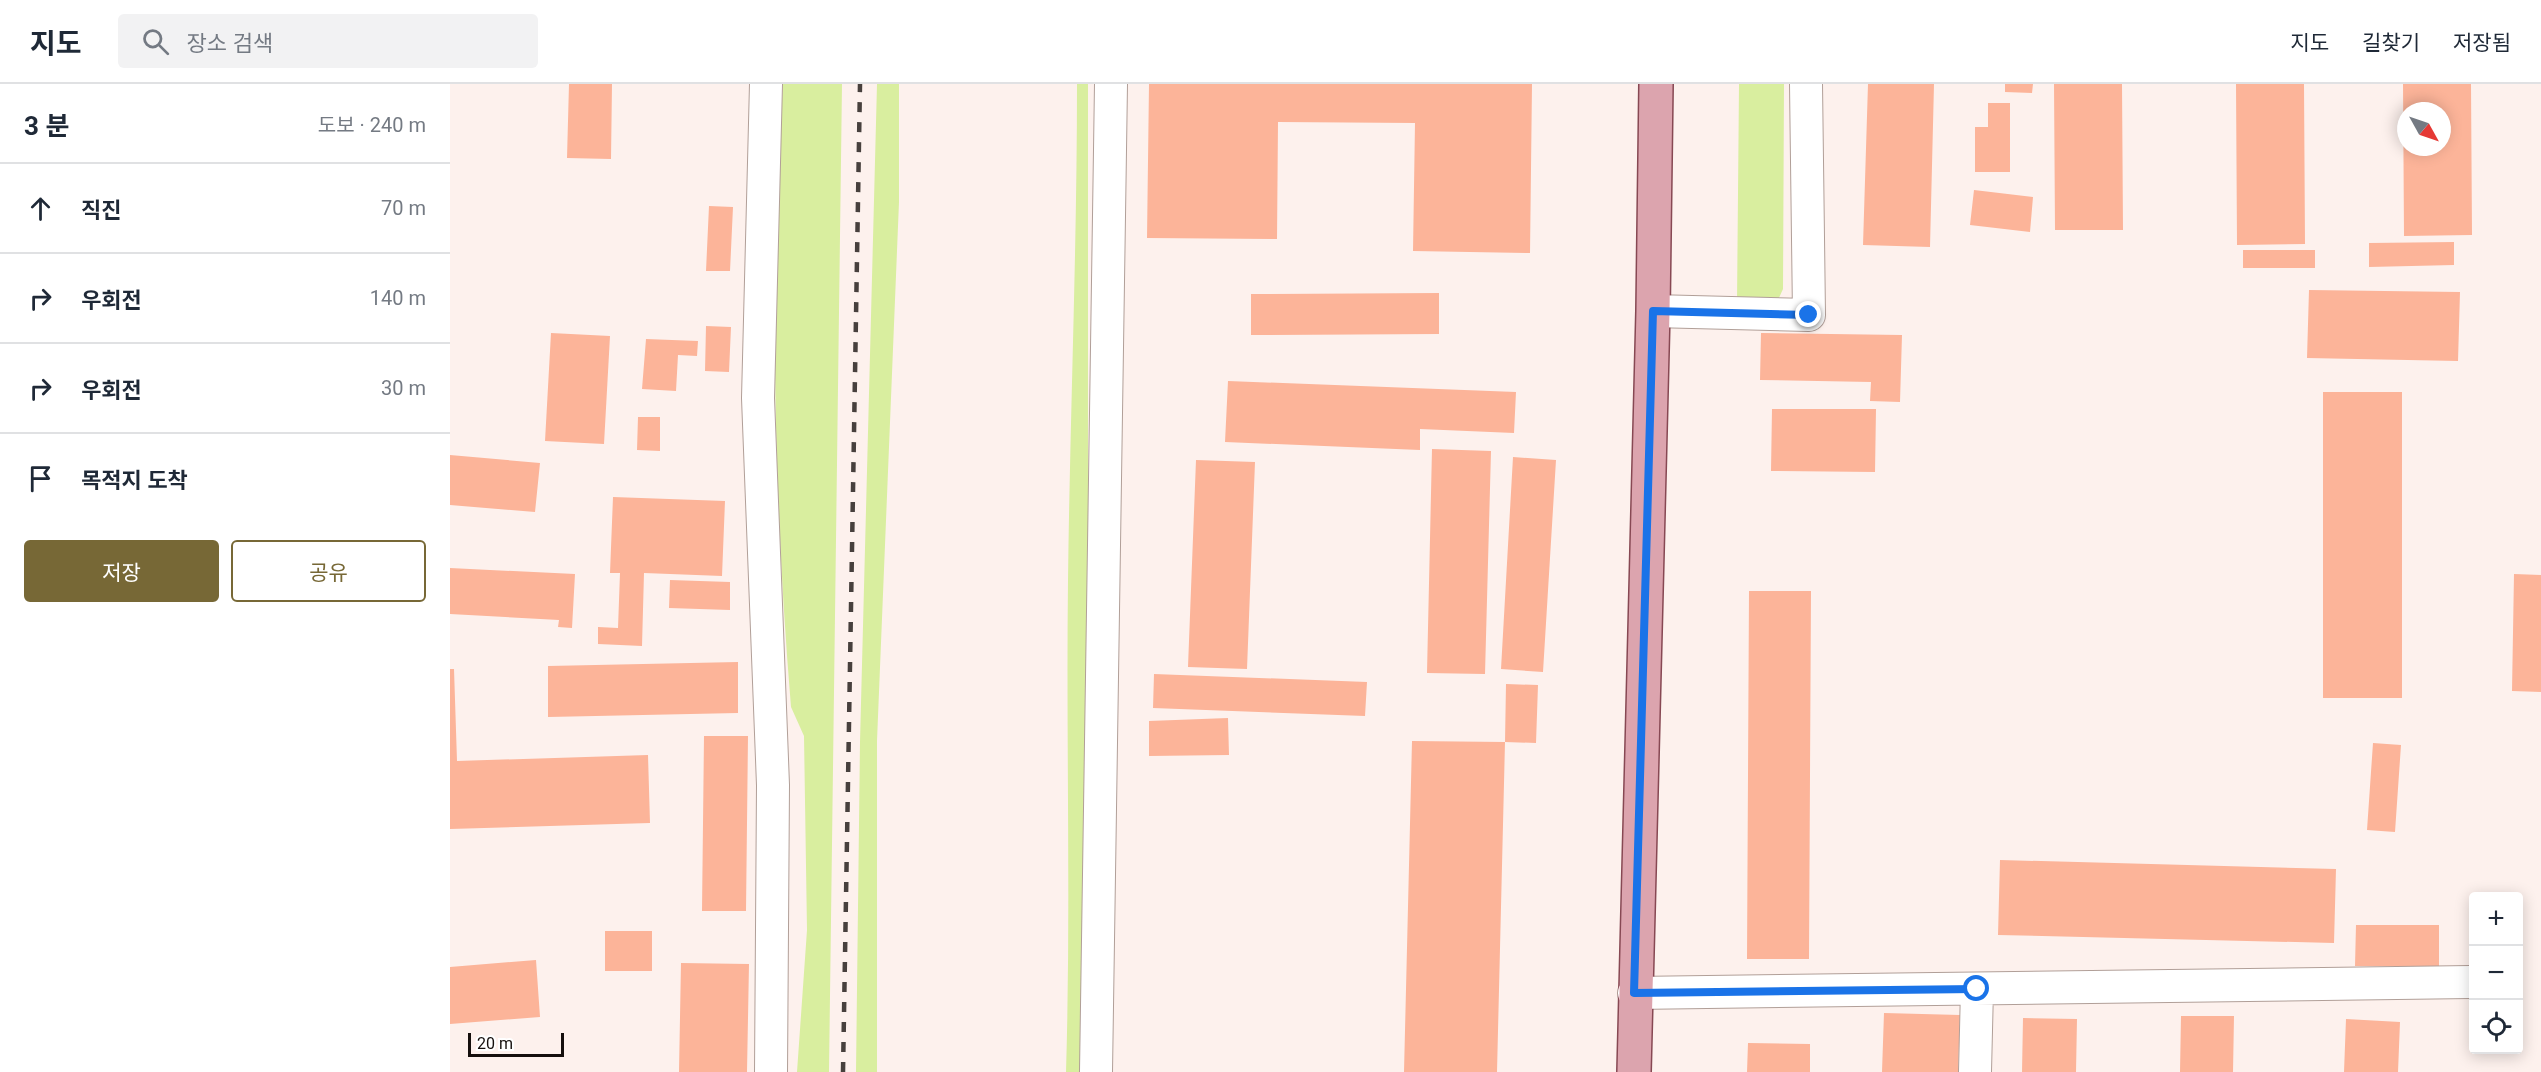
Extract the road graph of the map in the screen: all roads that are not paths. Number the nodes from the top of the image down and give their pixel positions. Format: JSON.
{"nodes":[{"id":1,"x":766,"y":84,"type":"edge"},
{"id":2,"x":1111,"y":84,"type":"edge"},
{"id":3,"x":1656,"y":84,"type":"edge"},
{"id":4,"x":1806,"y":84,"type":"edge"},
{"id":5,"x":1653,"y":311,"type":"junction"},
{"id":6,"x":2469,"y":982,"type":"edge"},
{"id":7,"x":1977,"y":989,"type":"junction"},
{"id":8,"x":1634,"y":993,"type":"junction"},
{"id":9,"x":771,"y":1072,"type":"edge"},
{"id":10,"x":1096,"y":1072,"type":"edge"},
{"id":11,"x":1634,"y":1072,"type":"edge"},
{"id":12,"x":1975,"y":1072,"type":"edge"}],
"edges":[{"from":1,"to":9,"type":"street"},
{"from":2,"to":10,"type":"street"},
{"from":3,"to":5,"type":"main road"},
{"from":4,"to":5,"type":"street"},
{"from":5,"to":8,"type":"main road"},
{"from":6,"to":7,"type":"street"},
{"from":7,"to":8,"type":"street"},
{"from":7,"to":12,"type":"street"},
{"from":8,"to":11,"type":"main road"}]}
